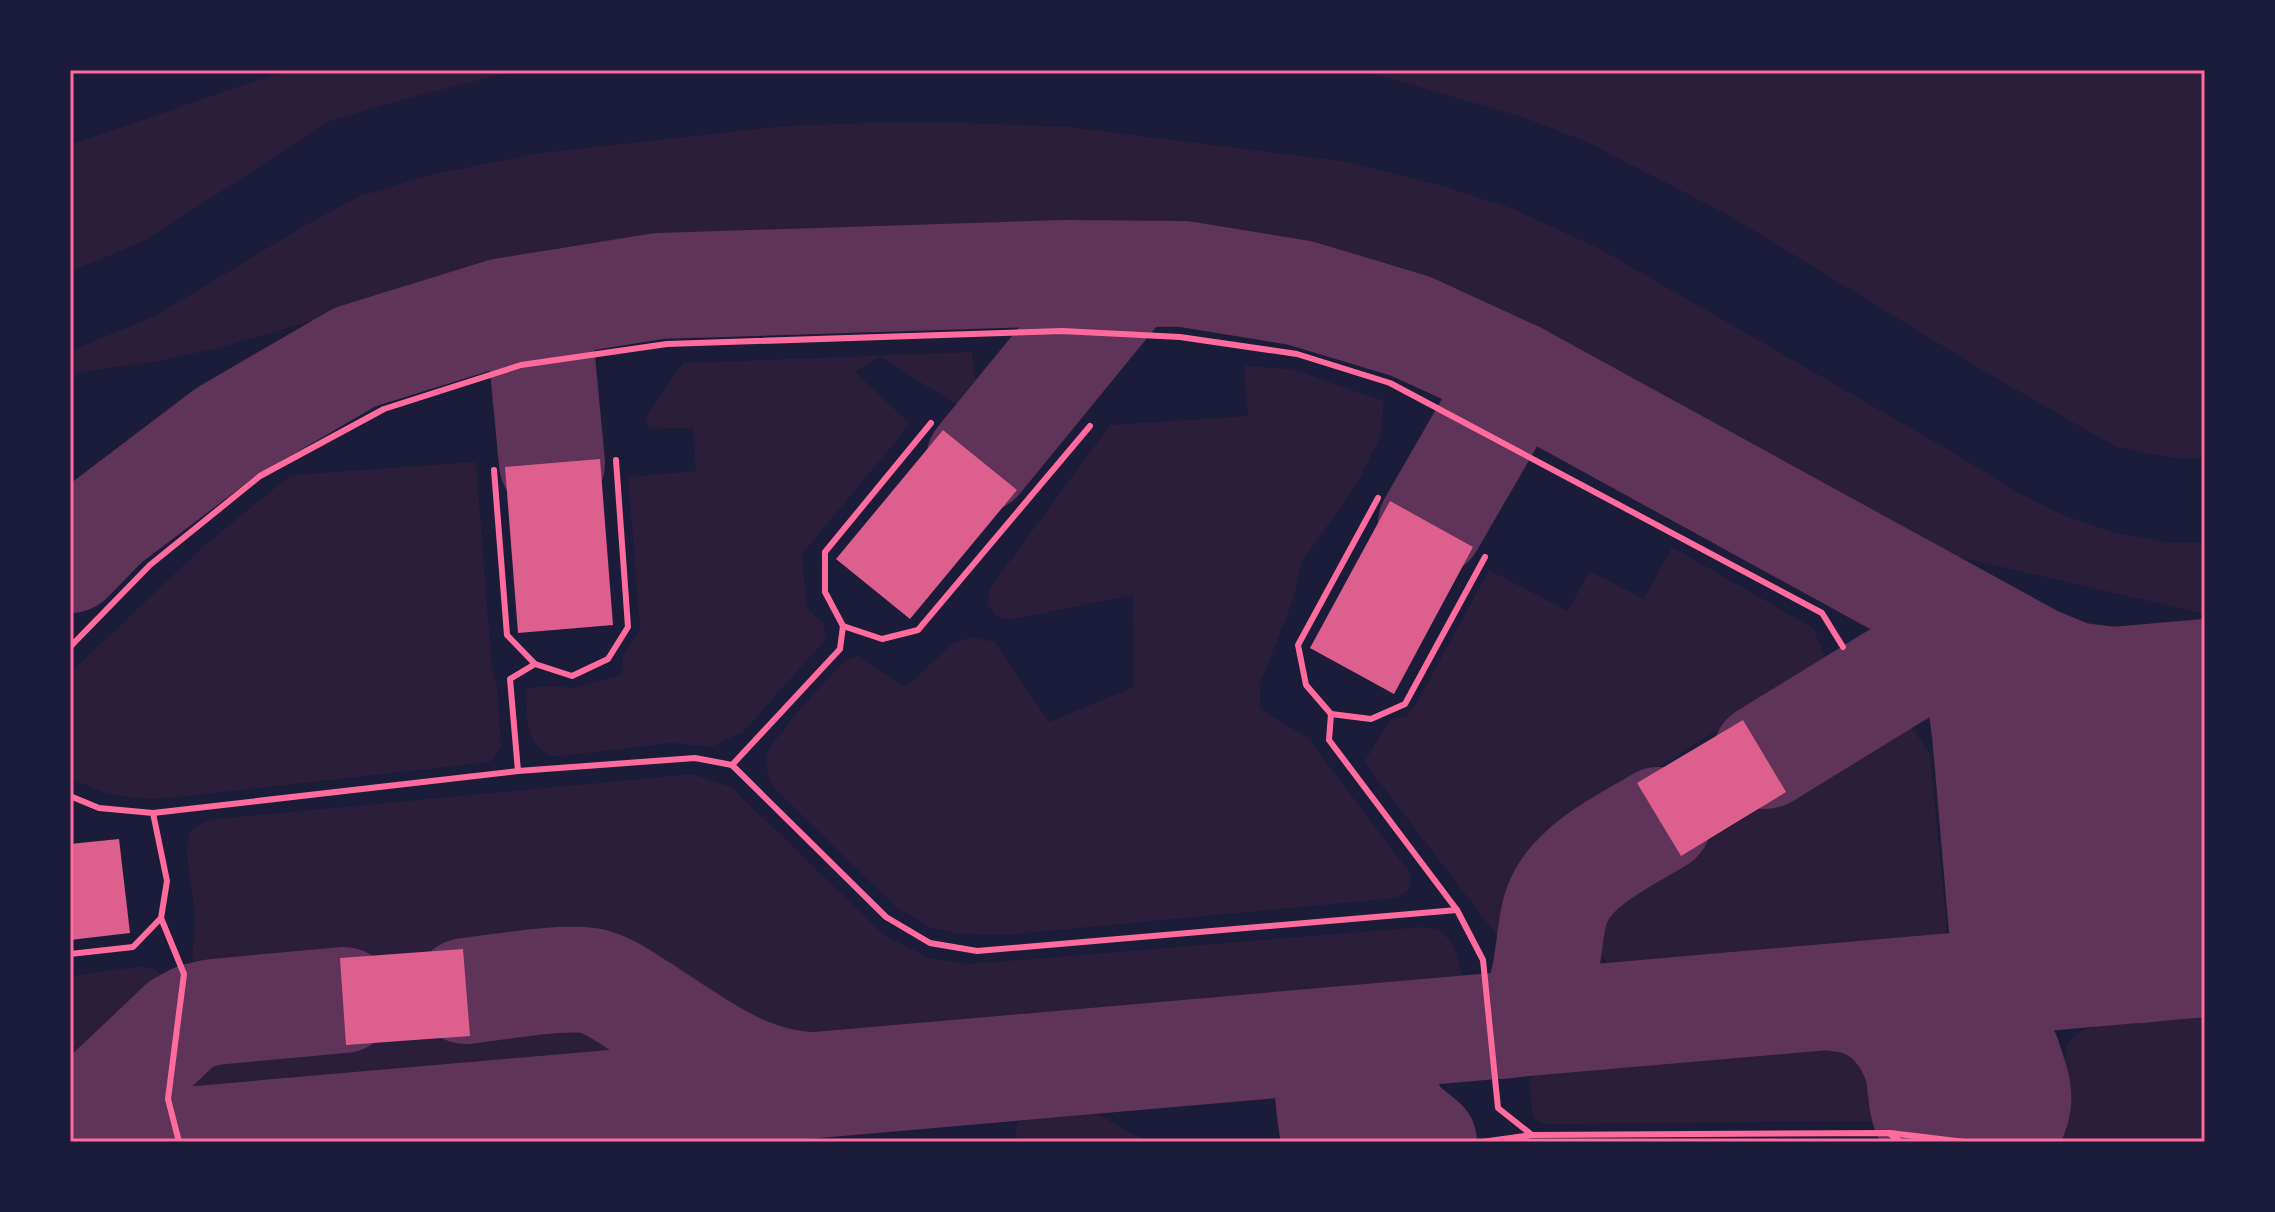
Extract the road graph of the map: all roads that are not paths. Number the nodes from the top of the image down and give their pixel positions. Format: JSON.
{"nodes":[{"id":1,"x":931,"y":423,"type":"dead end"},
{"id":2,"x":1090,"y":426,"type":"dead end"},
{"id":3,"x":616,"y":460,"type":"dead end"},
{"id":4,"x":494,"y":470,"type":"dead end"},
{"id":5,"x":1378,"y":498,"type":"dead end"},
{"id":6,"x":1485,"y":557,"type":"dead end"},
{"id":7,"x":843,"y":626,"type":"junction"},
{"id":8,"x":70,"y":647,"type":"edge"},
{"id":9,"x":1843,"y":647,"type":"dead end"},
{"id":10,"x":535,"y":664,"type":"junction"},
{"id":11,"x":1331,"y":714,"type":"junction"},
{"id":12,"x":732,"y":765,"type":"junction"},
{"id":13,"x":518,"y":771,"type":"junction"},
{"id":14,"x":70,"y":796,"type":"edge"},
{"id":15,"x":153,"y":813,"type":"junction"},
{"id":16,"x":1457,"y":910,"type":"junction"},
{"id":17,"x":161,"y":918,"type":"junction"},
{"id":18,"x":70,"y":954,"type":"edge"},
{"id":19,"x":1889,"y":1133,"type":"junction"},
{"id":20,"x":1532,"y":1135,"type":"junction"},
{"id":21,"x":179,"y":1142,"type":"edge"},
{"id":22,"x":1482,"y":1142,"type":"edge"},
{"id":23,"x":1901,"y":1142,"type":"edge"},
{"id":24,"x":1965,"y":1142,"type":"edge"}],
"edges":[{"from":1,"to":7,"type":"lane"},
{"from":2,"to":7,"type":"lane"},
{"from":3,"to":10,"type":"lane"},
{"from":4,"to":10,"type":"lane"},
{"from":5,"to":11,"type":"lane"},
{"from":6,"to":11,"type":"lane"},
{"from":7,"to":12,"type":"lane"},
{"from":8,"to":9,"type":"lane"},
{"from":10,"to":13,"type":"lane"},
{"from":11,"to":16,"type":"lane"},
{"from":12,"to":13,"type":"lane"},
{"from":12,"to":16,"type":"lane"},
{"from":13,"to":15,"type":"lane"},
{"from":14,"to":15,"type":"lane"},
{"from":15,"to":17,"type":"lane"},
{"from":16,"to":20,"type":"lane"},
{"from":17,"to":18,"type":"lane"},
{"from":17,"to":21,"type":"lane"},
{"from":19,"to":20,"type":"lane"},
{"from":19,"to":23,"type":"lane"},
{"from":19,"to":24,"type":"lane"},
{"from":20,"to":22,"type":"lane"}]}
